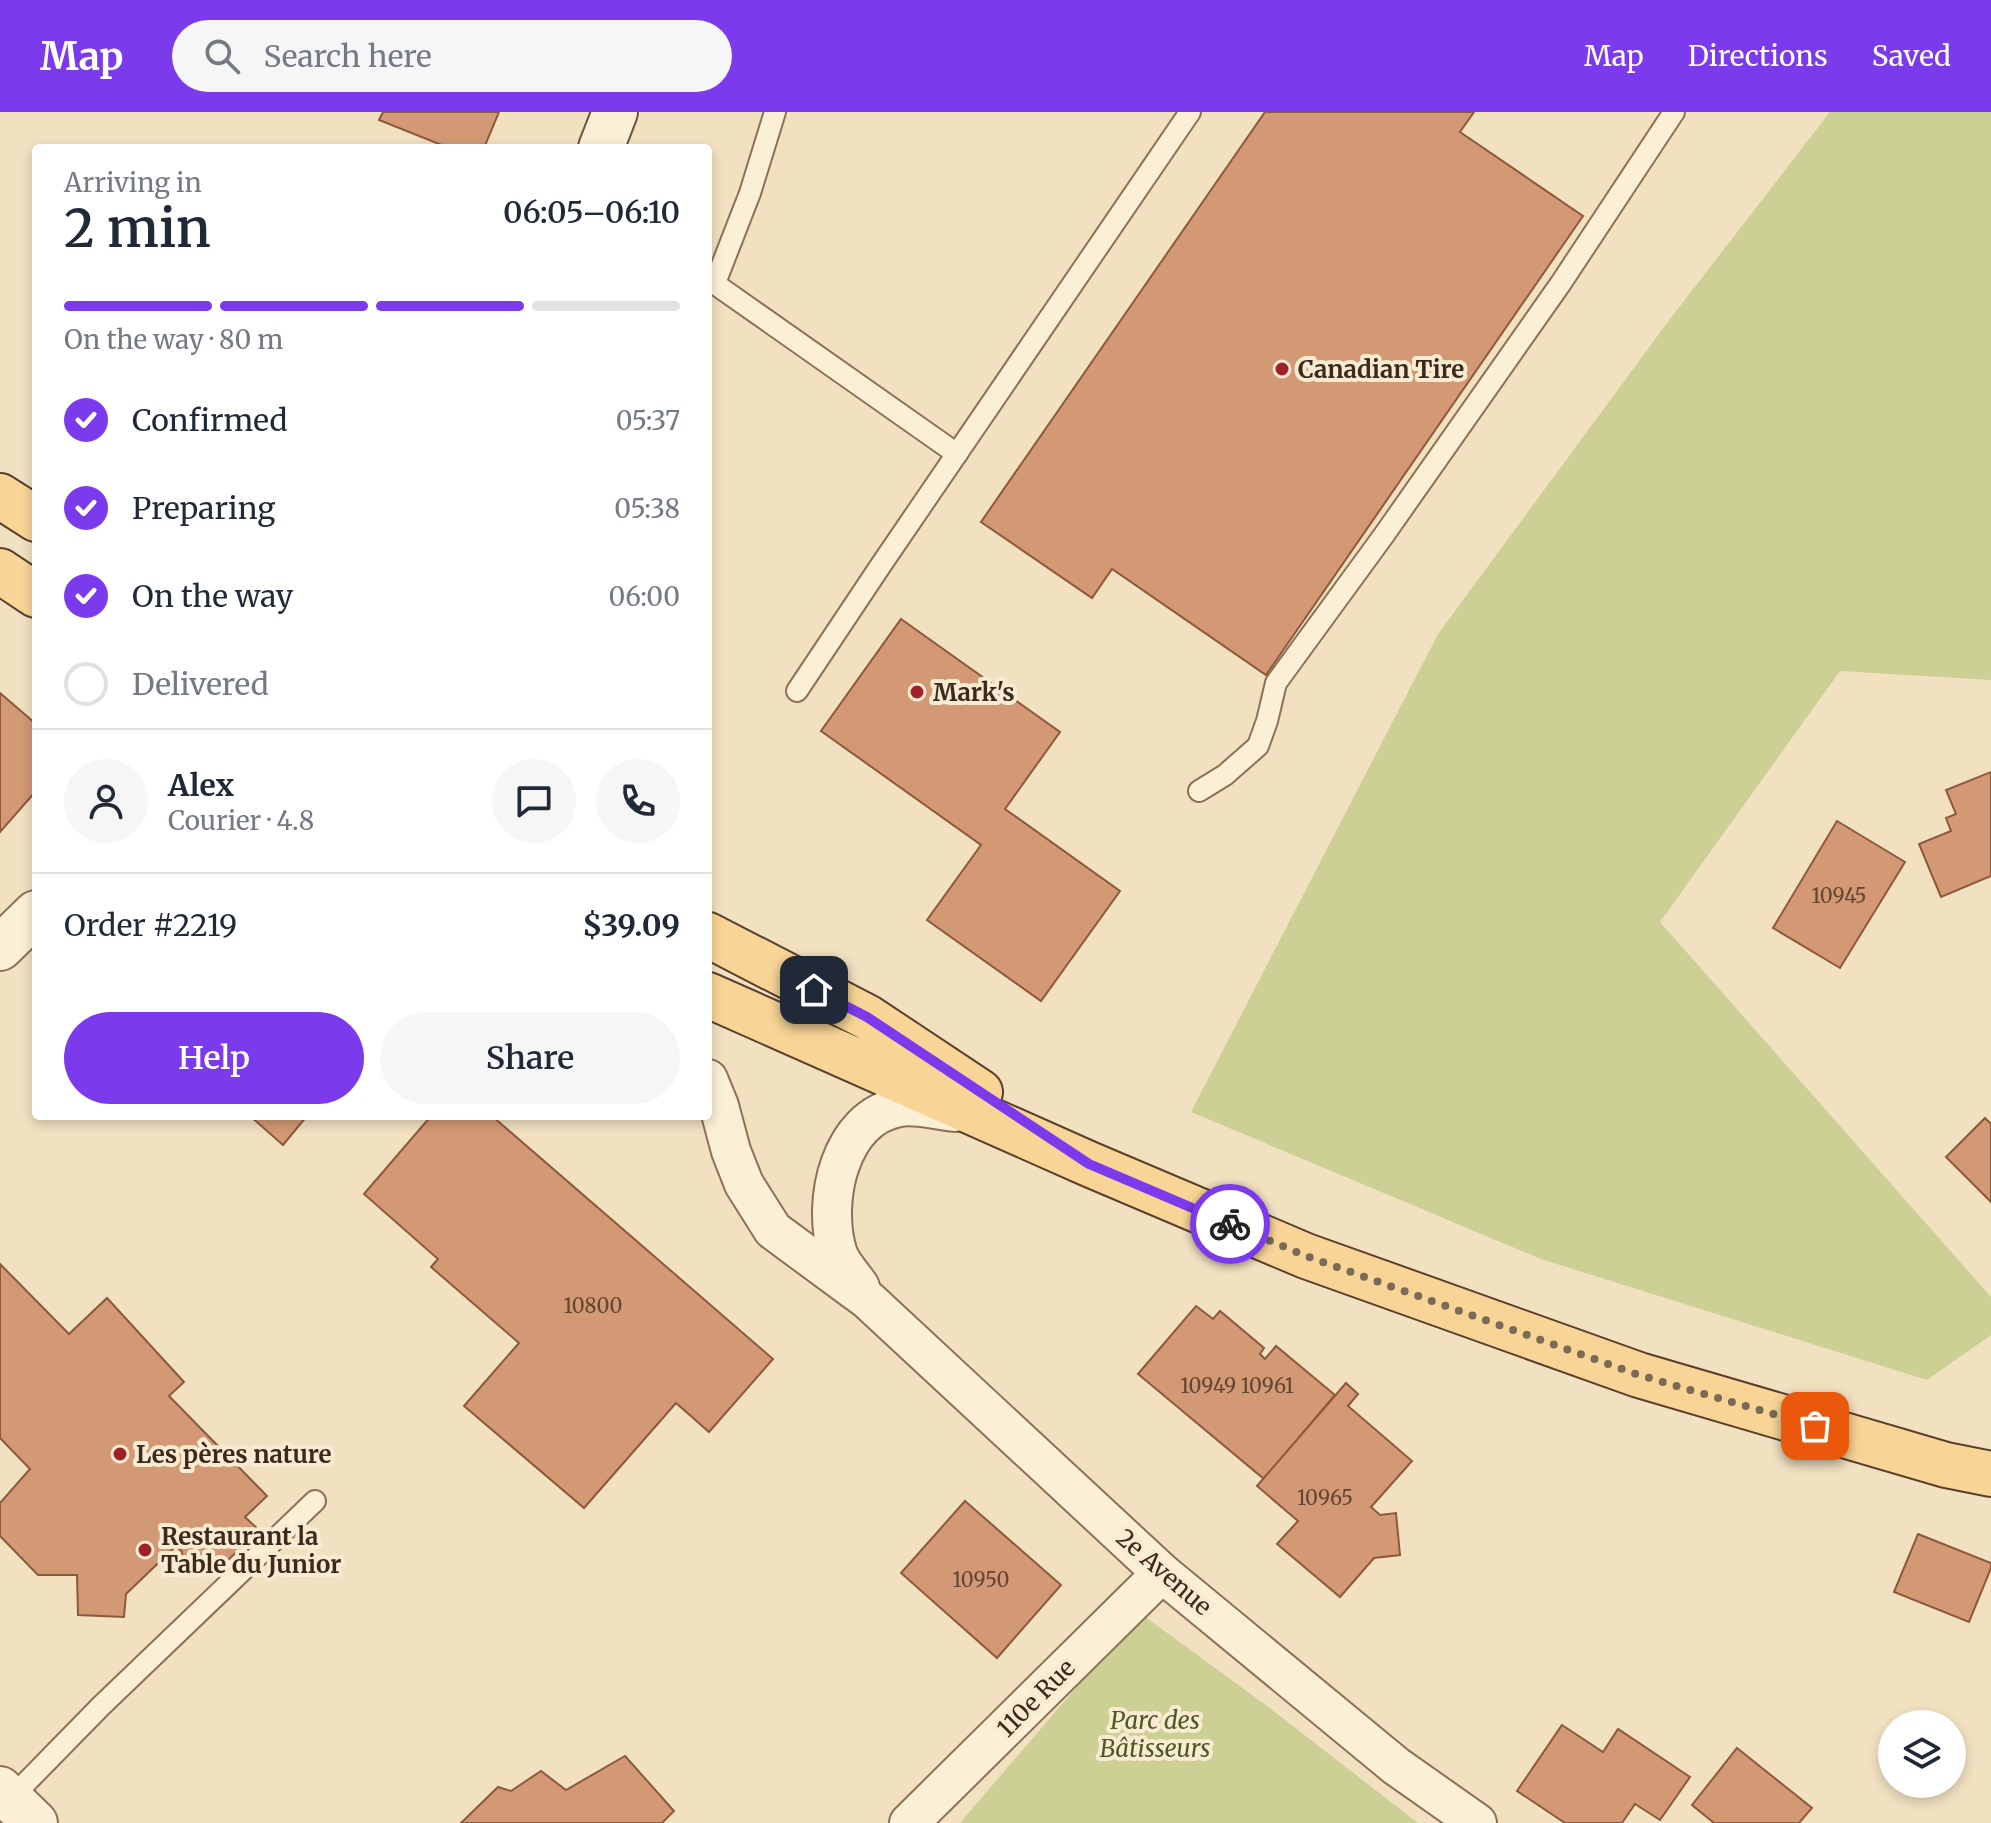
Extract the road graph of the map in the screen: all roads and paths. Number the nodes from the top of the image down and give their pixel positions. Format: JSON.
{"nodes":[{"id":1,"x":615,"y":112,"type":"edge"},
{"id":2,"x":775,"y":112,"type":"edge"},
{"id":3,"x":1190,"y":112,"type":"edge"},
{"id":4,"x":1674,"y":112,"type":"edge"},
{"id":5,"x":603,"y":144,"type":"edge"},
{"id":6,"x":712,"y":281,"type":"edge"},
{"id":7,"x":957,"y":454,"type":"junction"},
{"id":8,"x":0,"y":496,"type":"edge"},
{"id":9,"x":32,"y":516,"type":"edge"},
{"id":10,"x":0,"y":571,"type":"edge"},
{"id":11,"x":32,"y":592,"type":"edge"},
{"id":12,"x":797,"y":691,"type":"dead end"},
{"id":13,"x":1199,"y":791,"type":"dead end"},
{"id":14,"x":32,"y":917,"type":"edge"},
{"id":15,"x":712,"y":937,"type":"edge"},
{"id":16,"x":0,"y":948,"type":"edge"},
{"id":17,"x":712,"y":997,"type":"edge"},
{"id":18,"x":712,"y":1089,"type":"edge"},
{"id":19,"x":981,"y":1115,"type":"junction"},
{"id":20,"x":1089,"y":1164,"type":"junction"},
{"id":21,"x":868,"y":1300,"type":"junction"},
{"id":22,"x":1991,"y":1474,"type":"edge"},
{"id":23,"x":315,"y":1501,"type":"dead end"},
{"id":24,"x":1162,"y":1573,"type":"junction"},
{"id":25,"x":15,"y":1804,"type":"edge"},
{"id":26,"x":909,"y":1823,"type":"edge"},
{"id":27,"x":1477,"y":1823,"type":"edge"}],
"edges":[{"from":1,"to":5,"type":"street"},
{"from":2,"to":6,"type":"lane"},
{"from":3,"to":7,"type":"lane"},
{"from":4,"to":13,"type":"lane"},
{"from":6,"to":7,"type":"lane"},
{"from":7,"to":12,"type":"lane"},
{"from":8,"to":9,"type":"main road"},
{"from":10,"to":11,"type":"main road"},
{"from":14,"to":16,"type":"street"},
{"from":15,"to":20,"type":"main road"},
{"from":17,"to":19,"type":"main road"},
{"from":18,"to":21,"type":"street","name":"2e Avenue"},
{"from":19,"to":20,"type":"main road"},
{"from":19,"to":21,"type":"street","name":"2e Avenue"},
{"from":20,"to":22,"type":"main road"},
{"from":21,"to":24,"type":"street","name":"2e Avenue"},
{"from":23,"to":25,"type":"lane"},
{"from":24,"to":26,"type":"street","name":"110e Rue"},
{"from":24,"to":27,"type":"street","name":"2e Avenue"}]}
